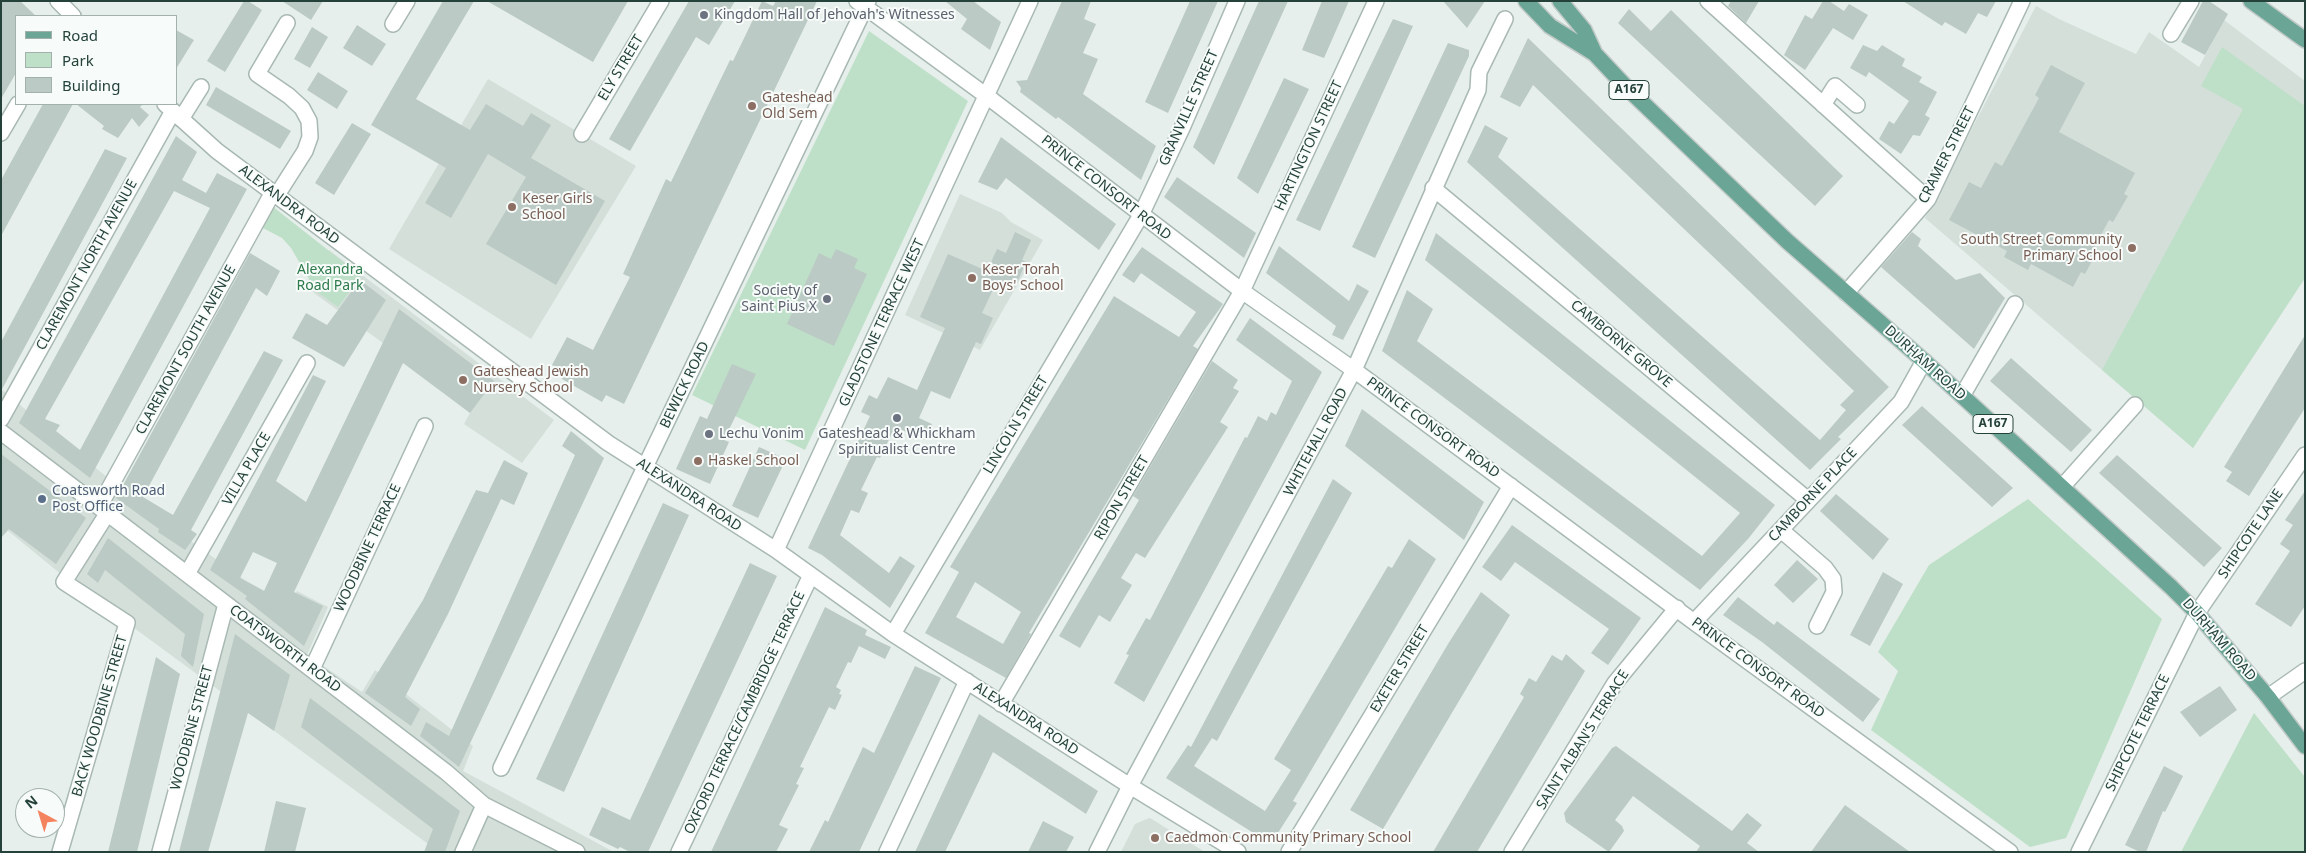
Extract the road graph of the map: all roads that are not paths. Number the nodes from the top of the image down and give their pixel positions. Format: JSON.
{"nodes":[{"id":1,"x":58,"y":1,"type":"edge"},
{"id":2,"x":407,"y":1,"type":"edge"},
{"id":3,"x":661,"y":1,"type":"edge"},
{"id":4,"x":1030,"y":1,"type":"edge"},
{"id":5,"x":1237,"y":1,"type":"edge"},
{"id":6,"x":1376,"y":1,"type":"edge"},
{"id":7,"x":1526,"y":1,"type":"edge"},
{"id":8,"x":1560,"y":1,"type":"edge"},
{"id":9,"x":1708,"y":1,"type":"edge"},
{"id":10,"x":2022,"y":1,"type":"edge"},
{"id":11,"x":2191,"y":1,"type":"edge"},
{"id":12,"x":2252,"y":1,"type":"edge"},
{"id":13,"x":863,"y":3,"type":"edge"},
{"id":14,"x":72,"y":15,"type":"edge"},
{"id":15,"x":1505,"y":19,"type":"dead end"},
{"id":16,"x":287,"y":23,"type":"dead end"},
{"id":17,"x":394,"y":24,"type":"dead end"},
{"id":18,"x":2171,"y":34,"type":"dead end"},
{"id":19,"x":2305,"y":40,"type":"edge"},
{"id":20,"x":1595,"y":54,"type":"junction"},
{"id":21,"x":201,"y":86,"type":"dead end"},
{"id":22,"x":988,"y":97,"type":"junction"},
{"id":23,"x":17,"y":105,"type":"edge"},
{"id":24,"x":1823,"y":105,"type":"junction"},
{"id":25,"x":1857,"y":105,"type":"dead end"},
{"id":26,"x":173,"y":111,"type":"edge"},
{"id":27,"x":1,"y":133,"type":"edge"},
{"id":28,"x":582,"y":134,"type":"dead end"},
{"id":29,"x":1434,"y":188,"type":"junction"},
{"id":30,"x":275,"y":194,"type":"junction"},
{"id":31,"x":1928,"y":199,"type":"junction"},
{"id":32,"x":1140,"y":215,"type":"junction"},
{"id":33,"x":1242,"y":291,"type":"junction"},
{"id":34,"x":1846,"y":293,"type":"junction"},
{"id":35,"x":2015,"y":304,"type":"dead end"},
{"id":36,"x":1924,"y":361,"type":"junction"},
{"id":37,"x":307,"y":363,"type":"dead end"},
{"id":38,"x":1354,"y":370,"type":"junction"},
{"id":39,"x":1962,"y":396,"type":"junction"},
{"id":40,"x":2134,"y":405,"type":"dead end"},
{"id":41,"x":1,"y":419,"type":"edge"},
{"id":42,"x":425,"y":426,"type":"dead end"},
{"id":43,"x":1,"y":432,"type":"edge"},
{"id":44,"x":2305,"y":455,"type":"edge"},
{"id":45,"x":645,"y":467,"type":"junction"},
{"id":46,"x":1511,"y":486,"type":"junction"},
{"id":47,"x":2062,"y":487,"type":"junction"},
{"id":48,"x":1808,"y":500,"type":"junction"},
{"id":49,"x":103,"y":511,"type":"junction"},
{"id":50,"x":1781,"y":530,"type":"junction"},
{"id":51,"x":776,"y":550,"type":"junction"},
{"id":52,"x":187,"y":574,"type":"junction"},
{"id":53,"x":811,"y":575,"type":"junction"},
{"id":54,"x":64,"y":582,"type":"joint"},
{"id":55,"x":226,"y":604,"type":"junction"},
{"id":56,"x":1676,"y":608,"type":"junction"},
{"id":57,"x":2197,"y":613,"type":"junction"},
{"id":58,"x":1694,"y":622,"type":"junction"},
{"id":59,"x":1817,"y":626,"type":"dead end"},
{"id":60,"x":892,"y":634,"type":"junction"},
{"id":61,"x":312,"y":669,"type":"junction"},
{"id":62,"x":2305,"y":671,"type":"edge"},
{"id":63,"x":967,"y":681,"type":"junction"},
{"id":64,"x":2268,"y":698,"type":"junction"},
{"id":65,"x":1001,"y":704,"type":"junction"},
{"id":66,"x":2305,"y":746,"type":"edge"},
{"id":67,"x":501,"y":768,"type":"dead end"},
{"id":68,"x":1130,"y":786,"type":"junction"},
{"id":69,"x":484,"y":805,"type":"junction"},
{"id":70,"x":60,"y":852,"type":"edge"},
{"id":71,"x":160,"y":852,"type":"edge"},
{"id":72,"x":463,"y":852,"type":"edge"},
{"id":73,"x":577,"y":852,"type":"edge"},
{"id":74,"x":679,"y":852,"type":"edge"},
{"id":75,"x":887,"y":852,"type":"edge"},
{"id":76,"x":1098,"y":852,"type":"edge"},
{"id":77,"x":1238,"y":852,"type":"edge"},
{"id":78,"x":1289,"y":852,"type":"edge"},
{"id":79,"x":1512,"y":852,"type":"edge"},
{"id":80,"x":2010,"y":852,"type":"edge"},
{"id":81,"x":2079,"y":852,"type":"edge"}],
"edges":[{"from":1,"to":14,"type":"street"},
{"from":2,"to":17,"type":"street"},
{"from":3,"to":28,"type":"street","name":"ELY STREET"},
{"from":4,"to":22,"type":"street","name":"GLADSTONE TERRACE WEST"},
{"from":5,"to":32,"type":"street","name":"GRANVILLE STREET"},
{"from":6,"to":33,"type":"street","name":"HARTINGTON STREET"},
{"from":7,"to":20,"type":"main road","number":"A167"},
{"from":8,"to":20,"type":"main road","number":"A167"},
{"from":9,"to":24,"type":"street"},
{"from":10,"to":31,"type":"street","name":"CRAMER STREET"},
{"from":11,"to":18,"type":"street"},
{"from":12,"to":19,"type":"main road"},
{"from":13,"to":22,"type":"street","name":"PRINCE CONSORT ROAD"},
{"from":13,"to":45,"type":"street","name":"BEWICK ROAD"},
{"from":15,"to":29,"type":"street","name":"WHITEHALL ROAD"},
{"from":16,"to":30,"type":"street","name":"CLAREMONT SOUTH AVENUE"},
{"from":20,"to":34,"type":"main road","name":"DURHAM ROAD","number":"A167"},
{"from":21,"to":26,"type":"street","name":"CLAREMONT NORTH AVENUE"},
{"from":22,"to":32,"type":"street","name":"PRINCE CONSORT ROAD"},
{"from":22,"to":51,"type":"street","name":"GLADSTONE TERRACE WEST"},
{"from":23,"to":27,"type":"street"},
{"from":24,"to":25,"type":"street"},
{"from":24,"to":31,"type":"street"},
{"from":26,"to":30,"type":"street","name":"ALEXANDRA ROAD"},
{"from":26,"to":41,"type":"street","name":"CLAREMONT NORTH AVENUE"},
{"from":29,"to":38,"type":"street","name":"WHITEHALL ROAD"},
{"from":29,"to":48,"type":"street","name":"CAMBORNE GROVE"},
{"from":30,"to":45,"type":"street","name":"ALEXANDRA ROAD"},
{"from":30,"to":49,"type":"street","name":"CLAREMONT SOUTH AVENUE"},
{"from":31,"to":34,"type":"street","name":"CRAMER STREET"},
{"from":32,"to":33,"type":"street","name":"PRINCE CONSORT ROAD"},
{"from":32,"to":60,"type":"street","name":"LINCOLN STREET"},
{"from":33,"to":38,"type":"street","name":"PRINCE CONSORT ROAD"},
{"from":33,"to":65,"type":"street","name":"RIPON STREET"},
{"from":34,"to":36,"type":"main road","name":"DURHAM ROAD","number":"A167"},
{"from":35,"to":39,"type":"street"},
{"from":36,"to":39,"type":"main road","name":"DURHAM ROAD","number":"A167"},
{"from":36,"to":48,"type":"street","name":"CAMBORNE PLACE"},
{"from":37,"to":52,"type":"street","name":"VILLA PLACE"},
{"from":38,"to":46,"type":"street","name":"PRINCE CONSORT ROAD"},
{"from":38,"to":68,"type":"street","name":"WHITEHALL ROAD"},
{"from":39,"to":47,"type":"main road","name":"DURHAM ROAD","number":"A167"},
{"from":40,"to":47,"type":"street"},
{"from":42,"to":61,"type":"street","name":"WOODBINE TERRACE"},
{"from":43,"to":49,"type":"street","name":"COATSWORTH ROAD"},
{"from":44,"to":57,"type":"street","name":"SHIPCOTE LANE"},
{"from":45,"to":51,"type":"street","name":"ALEXANDRA ROAD"},
{"from":45,"to":67,"type":"street","name":"BEWICK ROAD"},
{"from":46,"to":56,"type":"street","name":"PRINCE CONSORT ROAD"},
{"from":46,"to":78,"type":"street","name":"EXETER STREET"},
{"from":47,"to":57,"type":"main road","name":"DURHAM ROAD","number":"A167"},
{"from":48,"to":50,"type":"street","name":"CAMBORNE PLACE"},
{"from":49,"to":52,"type":"street","name":"COATSWORTH ROAD"},
{"from":49,"to":54,"type":"street","name":"CLAREMONT SOUTH AVENUE"},
{"from":50,"to":58,"type":"street","name":"CAMBORNE PLACE"},
{"from":50,"to":59,"type":"street"},
{"from":51,"to":53,"type":"street","name":"ALEXANDRA ROAD"},
{"from":52,"to":55,"type":"street","name":"COATSWORTH ROAD"},
{"from":53,"to":60,"type":"street","name":"ALEXANDRA ROAD"},
{"from":53,"to":74,"type":"street","name":"OXFORD TERRACE/CAMBRIDGE TERRACE"},
{"from":54,"to":70,"type":"street","name":"BACK WOODBINE STREET"},
{"from":55,"to":61,"type":"street","name":"COATSWORTH ROAD"},
{"from":55,"to":71,"type":"street","name":"WOODBINE STREET"},
{"from":56,"to":58,"type":"street","name":"PRINCE CONSORT ROAD"},
{"from":56,"to":79,"type":"street","name":"SAINT ALBAN'S TERRACE"},
{"from":57,"to":64,"type":"main road","name":"DURHAM ROAD","number":"A167"},
{"from":57,"to":81,"type":"street","name":"SHIPCOTE TERRACE"},
{"from":58,"to":80,"type":"street","name":"PRINCE CONSORT ROAD"},
{"from":60,"to":63,"type":"street","name":"ALEXANDRA ROAD"},
{"from":61,"to":69,"type":"street","name":"COATSWORTH ROAD"},
{"from":62,"to":64,"type":"street"},
{"from":63,"to":65,"type":"street","name":"ALEXANDRA ROAD"},
{"from":63,"to":75,"type":"street"},
{"from":64,"to":66,"type":"main road","name":"DURHAM ROAD","number":"A167"},
{"from":65,"to":68,"type":"street","name":"ALEXANDRA ROAD"},
{"from":68,"to":76,"type":"street","name":"WHITEHALL ROAD"},
{"from":68,"to":77,"type":"street","name":"ALEXANDRA ROAD"},
{"from":69,"to":72,"type":"street"},
{"from":69,"to":73,"type":"street","name":"COATSWORTH ROAD"}]}
